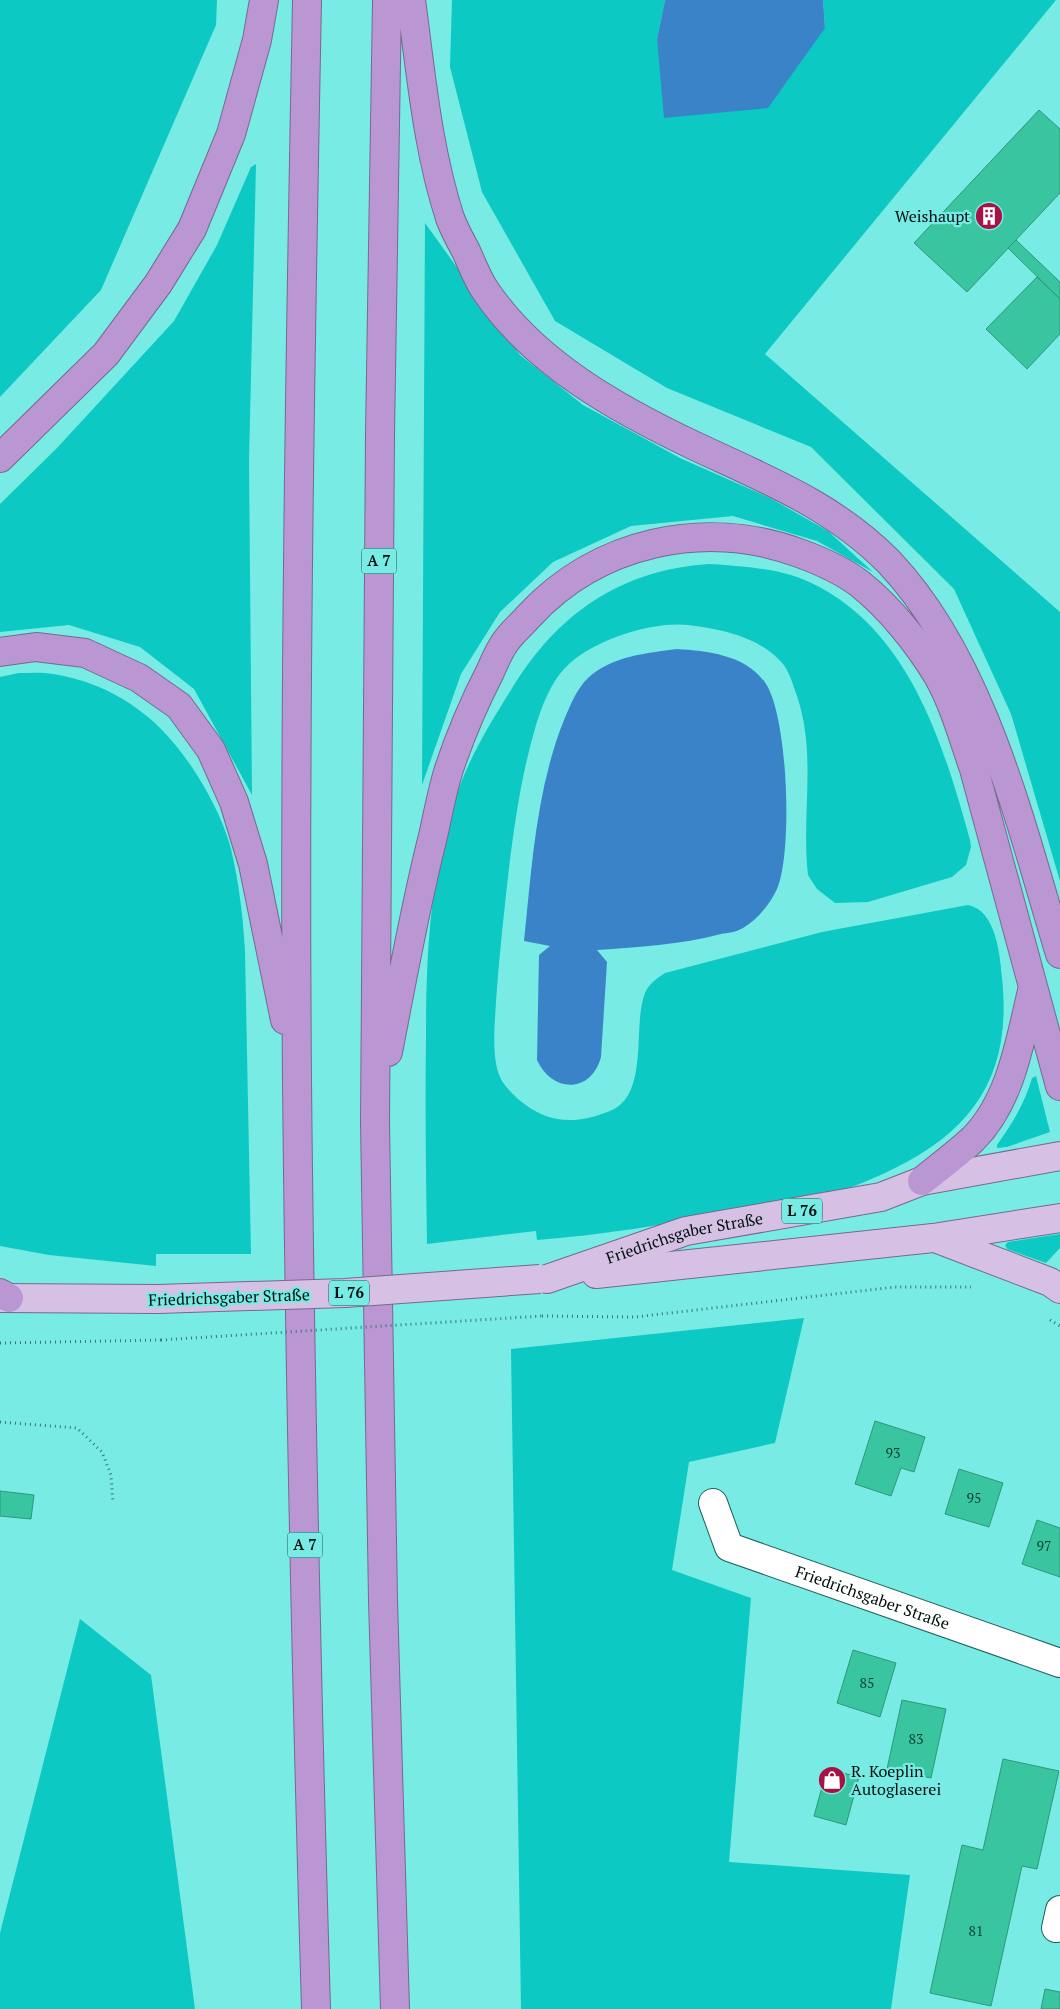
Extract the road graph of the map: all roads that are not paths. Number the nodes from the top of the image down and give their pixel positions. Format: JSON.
{"nodes":[{"id":1,"x":264,"y":0,"type":"edge"},
{"id":2,"x":308,"y":0,"type":"edge"},
{"id":3,"x":387,"y":0,"type":"edge"},
{"id":4,"x":411,"y":0,"type":"edge"},
{"id":5,"x":0,"y":458,"type":"edge"},
{"id":6,"x":0,"y":652,"type":"edge"},
{"id":7,"x":1060,"y":954,"type":"edge"},
{"id":8,"x":1033,"y":987,"type":"junction"},
{"id":9,"x":297,"y":1080,"type":"junction"},
{"id":10,"x":1060,"y":1086,"type":"edge"},
{"id":11,"x":375,"y":1123,"type":"junction"},
{"id":12,"x":1060,"y":1156,"type":"edge"},
{"id":13,"x":922,"y":1181,"type":"junction"},
{"id":14,"x":1060,"y":1218,"type":"edge"},
{"id":15,"x":933,"y":1238,"type":"junction"},
{"id":16,"x":543,"y":1279,"type":"junction"},
{"id":17,"x":1060,"y":1289,"type":"edge"},
{"id":18,"x":3,"y":1296,"type":"edge"},
{"id":19,"x":713,"y":1503,"type":"dead end"},
{"id":20,"x":1060,"y":1663,"type":"edge"},
{"id":21,"x":316,"y":2009,"type":"edge"},
{"id":22,"x":395,"y":2009,"type":"edge"}],
"edges":[{"from":1,"to":5,"type":"highway"},
{"from":2,"to":9,"type":"highway","number":"A 7"},
{"from":3,"to":11,"type":"highway","number":"A 7"},
{"from":4,"to":7,"type":"highway"},
{"from":6,"to":9,"type":"highway"},
{"from":8,"to":10,"type":"highway"},
{"from":8,"to":11,"type":"highway"},
{"from":8,"to":13,"type":"highway"},
{"from":9,"to":21,"type":"highway","number":"A 7"},
{"from":11,"to":22,"type":"highway","number":"A 7"},
{"from":12,"to":13,"type":"main road","name":"Friedrichsgaber Straße","number":"L 76"},
{"from":13,"to":16,"type":"main road","name":"Friedrichsgaber Straße","number":"L 76"},
{"from":14,"to":15,"type":"main road","name":"Friedrichsgaber Straße","number":"L 76"},
{"from":15,"to":16,"type":"main road","name":"Friedrichsgaber Straße","number":"L 76"},
{"from":15,"to":17,"type":"main road","name":"Friedrichsgaber Straße","number":"L 76"},
{"from":16,"to":18,"type":"main road","name":"Friedrichsgaber Straße","number":"L 76","bridge":true},
{"from":19,"to":20,"type":"street","name":"Friedrichsgaber Straße"}]}
